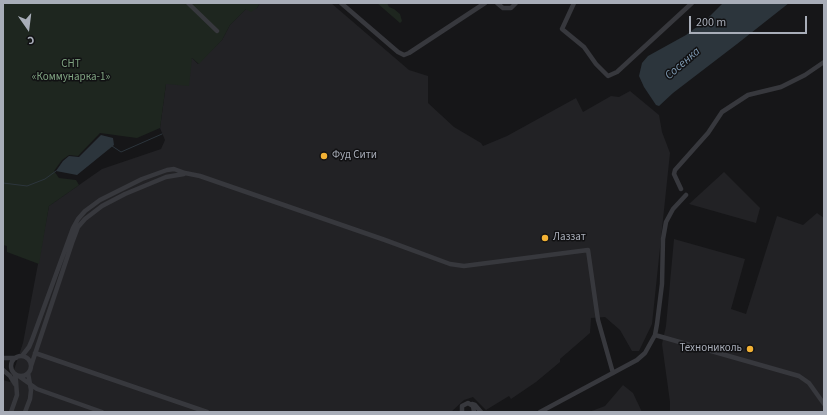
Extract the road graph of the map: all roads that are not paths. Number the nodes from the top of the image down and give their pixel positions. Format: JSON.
{"nodes":[{"id":1,"x":188,"y":3,"type":"edge"},
{"id":2,"x":341,"y":3,"type":"edge"},
{"id":3,"x":485,"y":3,"type":"edge"},
{"id":4,"x":497,"y":3,"type":"edge"},
{"id":5,"x":516,"y":3,"type":"edge"},
{"id":6,"x":574,"y":3,"type":"edge"},
{"id":7,"x":692,"y":3,"type":"edge"},
{"id":8,"x":217,"y":31,"type":"dead end"},
{"id":9,"x":824,"y":62,"type":"edge"},
{"id":10,"x":185,"y":173,"type":"junction"},
{"id":11,"x":681,"y":189,"type":"dead end"},
{"id":12,"x":686,"y":195,"type":"dead end"},
{"id":13,"x":655,"y":335,"type":"junction"},
{"id":14,"x":35,"y":353,"type":"junction"},
{"id":15,"x":22,"y":356,"type":"junction"},
{"id":16,"x":3,"y":358,"type":"edge"},
{"id":17,"x":16,"y":358,"type":"junction"},
{"id":18,"x":31,"y":366,"type":"junction"},
{"id":19,"x":3,"y":370,"type":"edge"},
{"id":20,"x":14,"y":373,"type":"junction"},
{"id":21,"x":613,"y":373,"type":"junction"},
{"id":22,"x":28,"y":374,"type":"junction"},
{"id":23,"x":20,"y":377,"type":"junction"},
{"id":24,"x":30,"y":385,"type":"junction"},
{"id":25,"x":17,"y":396,"type":"junction"},
{"id":26,"x":470,"y":404,"type":"junction"},
{"id":27,"x":824,"y":404,"type":"edge"},
{"id":28,"x":460,"y":411,"type":"edge"},
{"id":29,"x":11,"y":412,"type":"edge"},
{"id":30,"x":25,"y":412,"type":"edge"},
{"id":31,"x":102,"y":412,"type":"edge"},
{"id":32,"x":207,"y":412,"type":"edge"},
{"id":33,"x":474,"y":412,"type":"edge"},
{"id":34,"x":481,"y":412,"type":"edge"},
{"id":35,"x":540,"y":412,"type":"edge"}],
"edges":[{"from":1,"to":8,"type":"street"},
{"from":2,"to":3,"type":"street"},
{"from":4,"to":5,"type":"street"},
{"from":6,"to":7,"type":"street"},
{"from":9,"to":11,"type":"street"},
{"from":10,"to":14,"type":"street"},
{"from":10,"to":15,"type":"street"},
{"from":10,"to":21,"type":"street"},
{"from":12,"to":13,"type":"street"},
{"from":13,"to":21,"type":"street"},
{"from":13,"to":27,"type":"street"},
{"from":14,"to":18,"type":"street"},
{"from":14,"to":32,"type":"street"},
{"from":15,"to":17,"type":"street"},
{"from":15,"to":18,"type":"street"},
{"from":16,"to":17,"type":"street"},
{"from":17,"to":20,"type":"street"},
{"from":18,"to":22,"type":"street"},
{"from":19,"to":20,"type":"street"},
{"from":19,"to":25,"type":"street"},
{"from":20,"to":23,"type":"street"},
{"from":20,"to":25,"type":"street"},
{"from":21,"to":35,"type":"street"},
{"from":22,"to":23,"type":"street"},
{"from":22,"to":24,"type":"street"},
{"from":23,"to":24,"type":"street"},
{"from":24,"to":30,"type":"street"},
{"from":24,"to":31,"type":"street"},
{"from":25,"to":29,"type":"street"},
{"from":26,"to":28,"type":"street"},
{"from":26,"to":33,"type":"street"},
{"from":26,"to":34,"type":"street"}]}
